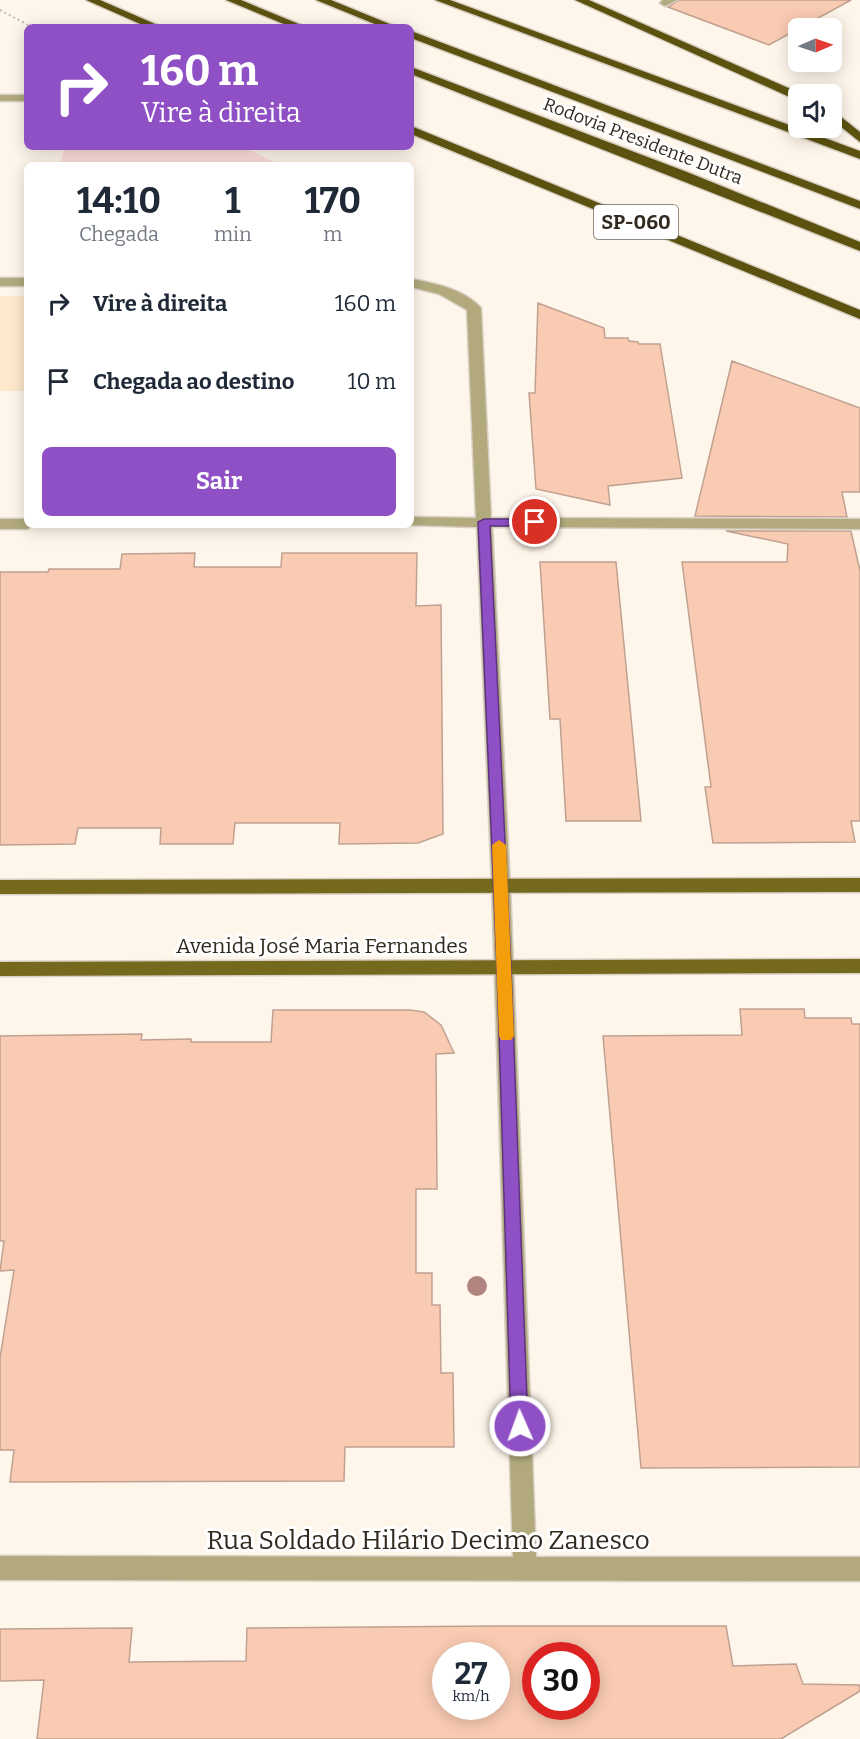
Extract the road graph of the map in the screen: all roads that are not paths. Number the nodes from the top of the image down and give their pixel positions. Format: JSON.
{"nodes":[{"id":1,"x":91,"y":0,"type":"edge"},
{"id":2,"x":231,"y":0,"type":"edge"},
{"id":3,"x":321,"y":0,"type":"edge"},
{"id":4,"x":440,"y":0,"type":"edge"},
{"id":5,"x":580,"y":0,"type":"edge"},
{"id":6,"x":150,"y":24,"type":"edge"},
{"id":7,"x":293,"y":24,"type":"edge"},
{"id":8,"x":384,"y":24,"type":"edge"},
{"id":9,"x":414,"y":35,"type":"edge"},
{"id":10,"x":414,"y":71,"type":"edge"},
{"id":11,"x":788,"y":94,"type":"edge"},
{"id":12,"x":0,"y":98,"type":"edge"},
{"id":13,"x":24,"y":98,"type":"edge"},
{"id":14,"x":842,"y":122,"type":"edge"},
{"id":15,"x":414,"y":131,"type":"edge"},
{"id":16,"x":860,"y":138,"type":"edge"},
{"id":17,"x":860,"y":155,"type":"edge"},
{"id":18,"x":860,"y":205,"type":"edge"},
{"id":19,"x":860,"y":247,"type":"edge"},
{"id":20,"x":0,"y":282,"type":"edge"},
{"id":21,"x":24,"y":282,"type":"edge"},
{"id":22,"x":414,"y":284,"type":"edge"},
{"id":23,"x":860,"y":315,"type":"edge"},
{"id":24,"x":414,"y":522,"type":"edge"},
{"id":25,"x":484,"y":522,"type":"junction"},
{"id":26,"x":0,"y":524,"type":"edge"},
{"id":27,"x":24,"y":524,"type":"edge"},
{"id":28,"x":860,"y":524,"type":"edge"},
{"id":29,"x":860,"y":885,"type":"edge"},
{"id":30,"x":501,"y":886,"type":"junction"},
{"id":31,"x":0,"y":887,"type":"edge"},
{"id":32,"x":860,"y":966,"type":"edge"},
{"id":33,"x":504,"y":968,"type":"junction"},
{"id":34,"x":0,"y":969,"type":"edge"},
{"id":35,"x":525,"y":1568,"type":"junction"},
{"id":36,"x":0,"y":1569,"type":"edge"},
{"id":37,"x":859,"y":1570,"type":"edge"}],
"edges":[{"from":1,"to":6,"type":"highway"},
{"from":2,"to":7,"type":"highway"},
{"from":3,"to":8,"type":"highway"},
{"from":4,"to":17,"type":"highway"},
{"from":5,"to":11,"type":"highway"},
{"from":9,"to":18,"type":"highway","name":"Rodovia Presidente Dutra"},
{"from":10,"to":19,"type":"highway","name":"Rodovia Presidente Dutra","number":"SP-060"},
{"from":12,"to":13,"type":"street"},
{"from":14,"to":16,"type":"highway"},
{"from":15,"to":23,"type":"highway","number":"SP-060"},
{"from":20,"to":21,"type":"street"},
{"from":22,"to":25,"type":"street"},
{"from":24,"to":25,"type":"street"},
{"from":25,"to":28,"type":"street"},
{"from":25,"to":30,"type":"street"},
{"from":26,"to":27,"type":"street"},
{"from":29,"to":30,"type":"main road"},
{"from":30,"to":31,"type":"main road"},
{"from":30,"to":33,"type":"street"},
{"from":32,"to":33,"type":"main road","name":"Avenida José Maria Fernandes"},
{"from":33,"to":34,"type":"main road","name":"Avenida José Maria Fernandes"},
{"from":33,"to":35,"type":"street"},
{"from":35,"to":36,"type":"street","name":"Rua Soldado Hilário Decimo Zanesco"},
{"from":35,"to":37,"type":"street","name":"Rua Soldado Hilário Decimo Zanesco"}]}
